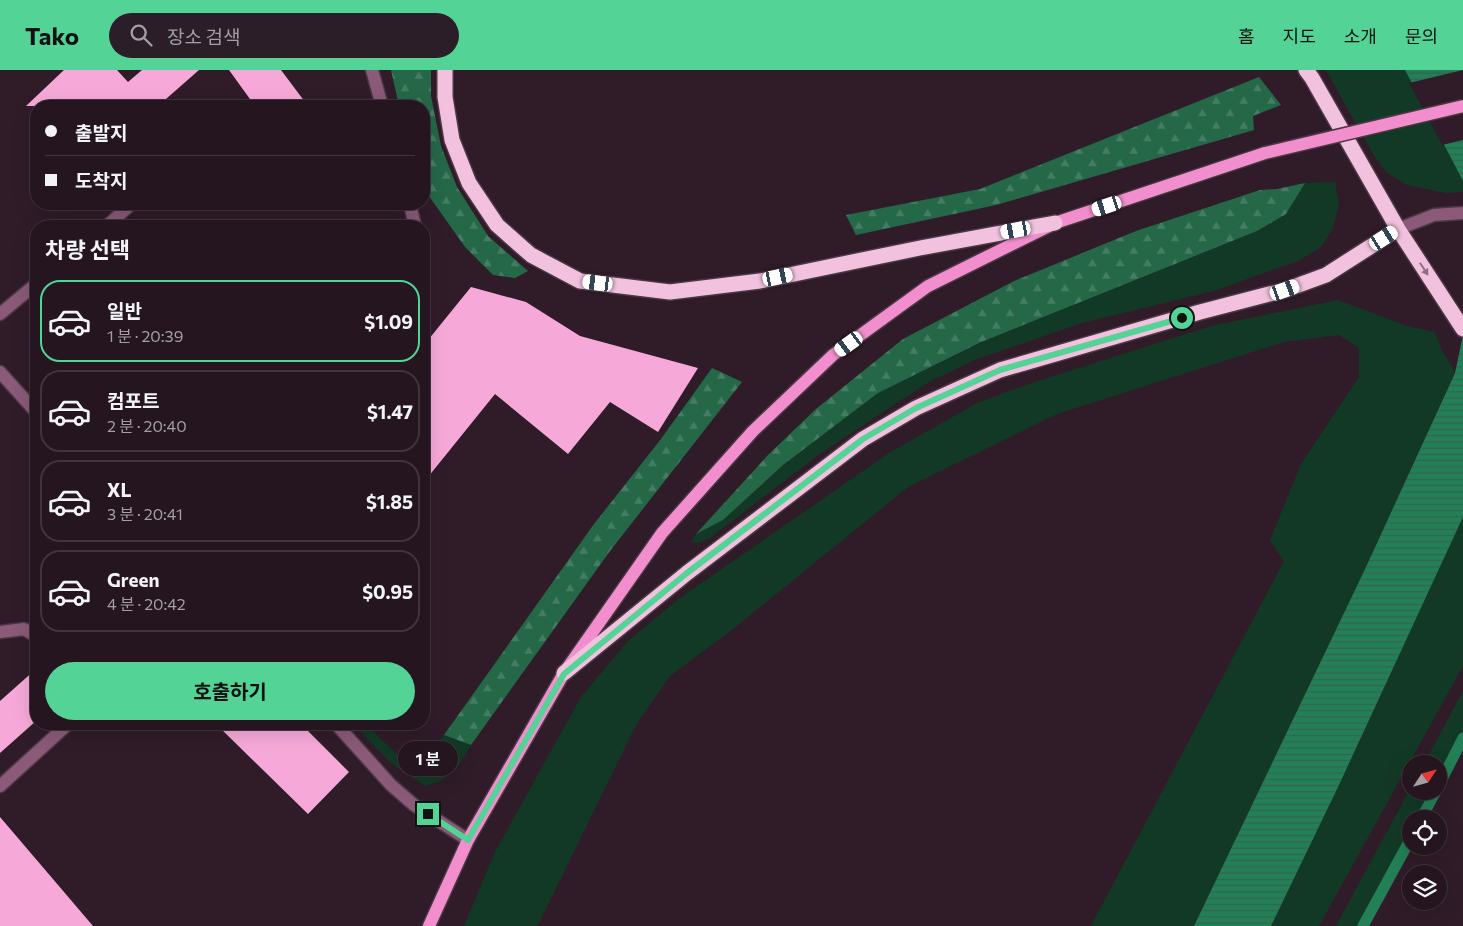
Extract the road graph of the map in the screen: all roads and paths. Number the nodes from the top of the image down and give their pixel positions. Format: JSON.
{"nodes":[{"id":1,"x":372,"y":70,"type":"edge"},
{"id":2,"x":445,"y":70,"type":"edge"},
{"id":3,"x":1306,"y":70,"type":"edge"},
{"id":4,"x":380,"y":100,"type":"edge"},
{"id":5,"x":1463,"y":106,"type":"edge"},
{"id":6,"x":124,"y":210,"type":"edge"},
{"id":7,"x":1463,"y":213,"type":"edge"},
{"id":8,"x":113,"y":220,"type":"edge"},
{"id":9,"x":1054,"y":223,"type":"junction"},
{"id":10,"x":1398,"y":228,"type":"junction"},
{"id":11,"x":30,"y":289,"type":"edge"},
{"id":12,"x":0,"y":314,"type":"edge"},
{"id":13,"x":1463,"y":329,"type":"edge"},
{"id":14,"x":0,"y":372,"type":"edge"},
{"id":15,"x":30,"y":405,"type":"edge"},
{"id":16,"x":0,"y":632,"type":"edge"},
{"id":17,"x":30,"y":632,"type":"edge"},
{"id":18,"x":564,"y":674,"type":"junction"},
{"id":19,"x":61,"y":730,"type":"edge"},
{"id":20,"x":341,"y":730,"type":"edge"},
{"id":21,"x":0,"y":786,"type":"edge"},
{"id":22,"x":468,"y":840,"type":"junction"},
{"id":23,"x":429,"y":926,"type":"edge"}],
"edges":[{"from":1,"to":4,"type":"street"},
{"from":2,"to":9,"type":"highway"},
{"from":3,"to":10,"type":"highway"},
{"from":5,"to":9,"type":"main road","bridge":true},
{"from":6,"to":8,"type":"street"},
{"from":7,"to":10,"type":"street"},
{"from":9,"to":18,"type":"main road"},
{"from":10,"to":13,"type":"highway","one_way":true},
{"from":10,"to":18,"type":"highway"},
{"from":11,"to":12,"type":"street"},
{"from":14,"to":15,"type":"street"},
{"from":16,"to":17,"type":"street"},
{"from":18,"to":22,"type":"main road"},
{"from":19,"to":21,"type":"street"},
{"from":20,"to":22,"type":"street"},
{"from":22,"to":23,"type":"main road"}]}
